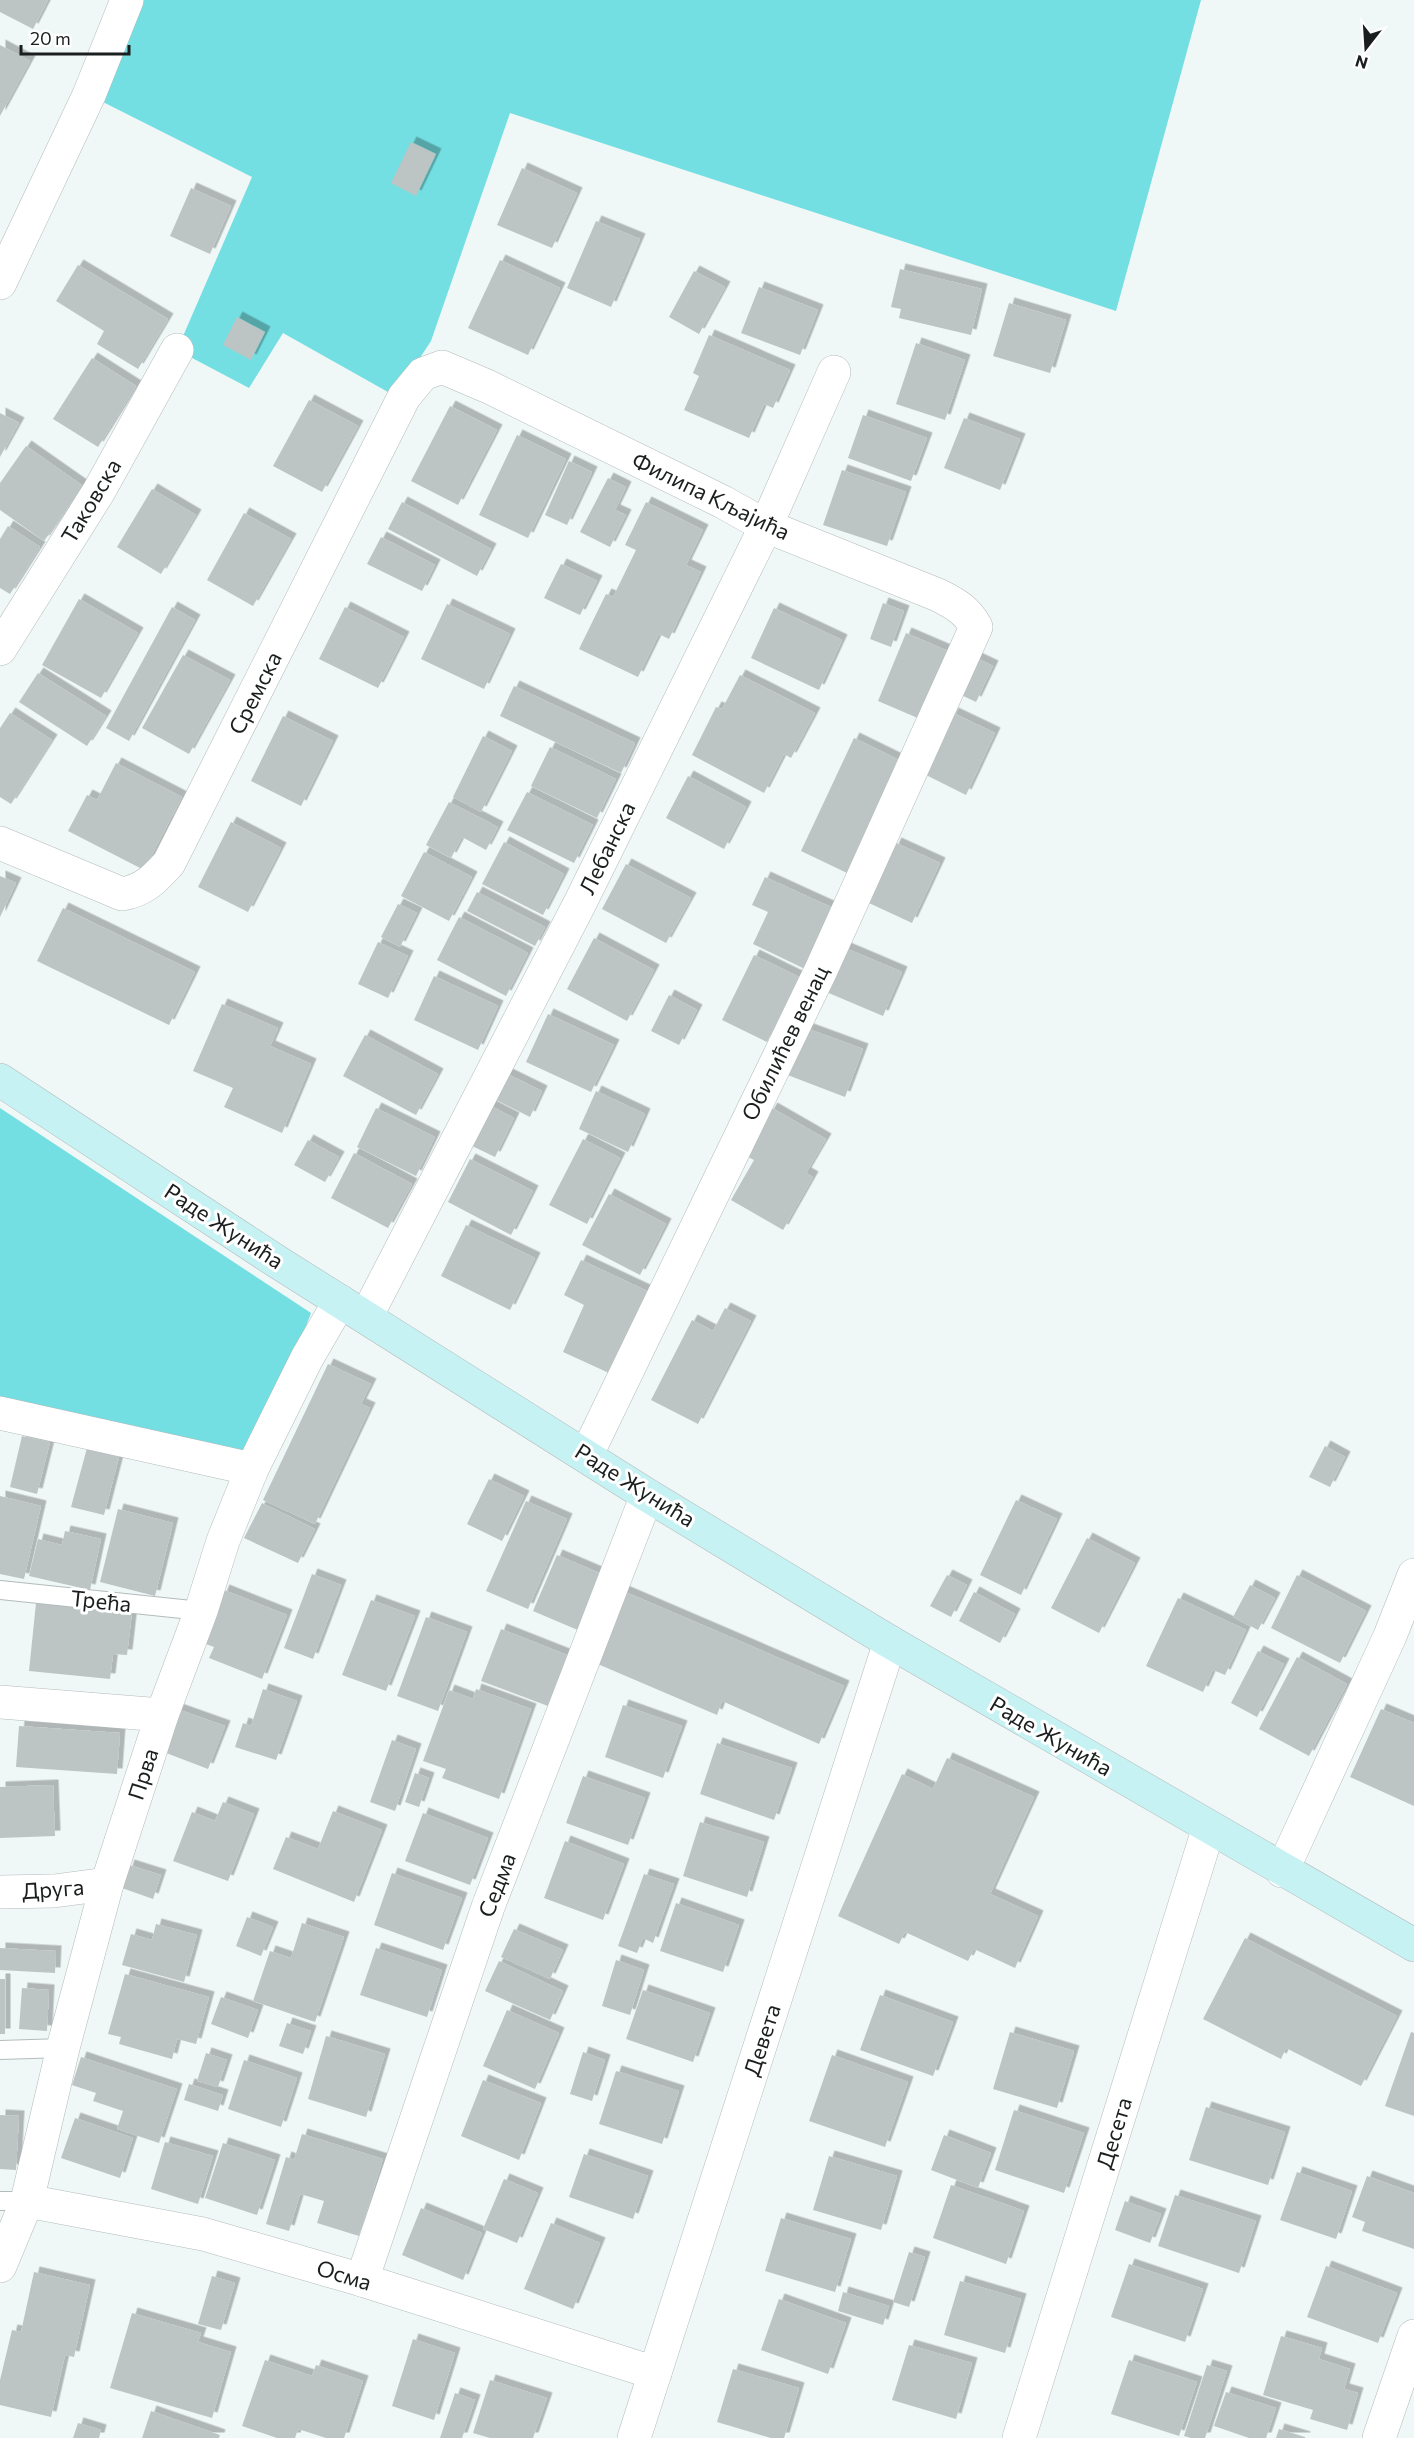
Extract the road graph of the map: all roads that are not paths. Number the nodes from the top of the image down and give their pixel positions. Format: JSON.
{"nodes":[{"id":1,"x":127,"y":0,"type":"edge"},
{"id":2,"x":0,"y":283,"type":"edge"},
{"id":3,"x":177,"y":350,"type":"dead end"},
{"id":4,"x":442,"y":367,"type":"joint"},
{"id":5,"x":834,"y":372,"type":"dead end"},
{"id":6,"x":766,"y":526,"type":"junction"},
{"id":7,"x":976,"y":627,"type":"joint"},
{"id":8,"x":0,"y":649,"type":"edge"},
{"id":9,"x":0,"y":843,"type":"edge"},
{"id":10,"x":0,"y":1080,"type":"edge"},
{"id":11,"x":353,"y":1309,"type":"junction"},
{"id":12,"x":0,"y":1413,"type":"edge"},
{"id":13,"x":587,"y":1454,"type":"junction"},
{"id":14,"x":252,"y":1469,"type":"junction"},
{"id":15,"x":647,"y":1495,"type":"junction"},
{"id":16,"x":1414,"y":1575,"type":"edge"},
{"id":17,"x":0,"y":1590,"type":"edge"},
{"id":18,"x":201,"y":1611,"type":"junction"},
{"id":19,"x":890,"y":1642,"type":"junction"},
{"id":20,"x":0,"y":1702,"type":"edge"},
{"id":21,"x":162,"y":1715,"type":"junction"},
{"id":22,"x":1209,"y":1827,"type":"junction"},
{"id":23,"x":1282,"y":1871,"type":"junction"},
{"id":24,"x":107,"y":1884,"type":"junction"},
{"id":25,"x":0,"y":1892,"type":"edge"},
{"id":26,"x":1414,"y":1945,"type":"edge"},
{"id":27,"x":63,"y":2048,"type":"junction"},
{"id":28,"x":0,"y":2050,"type":"edge"},
{"id":29,"x":14,"y":2201,"type":"edge"},
{"id":30,"x":0,"y":2266,"type":"edge"},
{"id":31,"x":362,"y":2280,"type":"junction"},
{"id":32,"x":1414,"y":2336,"type":"edge"},
{"id":33,"x":655,"y":2373,"type":"junction"},
{"id":34,"x":634,"y":2438,"type":"edge"},
{"id":35,"x":1019,"y":2438,"type":"edge"},
{"id":36,"x":1379,"y":2438,"type":"edge"}],
"edges":[{"from":1,"to":2,"type":"street"},
{"from":3,"to":8,"type":"street","name":"Таковска"},
{"from":4,"to":6,"type":"street","name":"Филипа Кљајића"},
{"from":4,"to":9,"type":"street","name":"Сремска"},
{"from":5,"to":6,"type":"street","name":"Лебанска"},
{"from":6,"to":7,"type":"street","name":"Филипа Кљајића"},
{"from":6,"to":11,"type":"street","name":"Лебанска"},
{"from":7,"to":13,"type":"street","name":"Обилићев венац"},
{"from":10,"to":11,"type":"main road","name":"Раде Жунића"},
{"from":11,"to":13,"type":"main road","name":"Раде Жунића"},
{"from":11,"to":14,"type":"street","name":"Прва"},
{"from":12,"to":14,"type":"street"},
{"from":13,"to":15,"type":"main road","name":"Раде Жунића"},
{"from":14,"to":18,"type":"street","name":"Прва"},
{"from":15,"to":19,"type":"main road","name":"Раде Жунића"},
{"from":15,"to":31,"type":"street","name":"Седма"},
{"from":16,"to":23,"type":"street"},
{"from":17,"to":18,"type":"lane","name":"Трећа"},
{"from":18,"to":21,"type":"street","name":"Прва"},
{"from":19,"to":22,"type":"main road","name":"Раде Жунића"},
{"from":19,"to":33,"type":"street","name":"Девета"},
{"from":20,"to":21,"type":"street"},
{"from":21,"to":24,"type":"street","name":"Прва"},
{"from":22,"to":23,"type":"main road","name":"Раде Жунића"},
{"from":22,"to":35,"type":"street","name":"Десета"},
{"from":23,"to":26,"type":"main road","name":"Раде Жунића"},
{"from":24,"to":25,"type":"street","name":"Друга"},
{"from":24,"to":27,"type":"street","name":"Прва"},
{"from":27,"to":28,"type":"lane"},
{"from":27,"to":29,"type":"street","name":"Прва"},
{"from":29,"to":30,"type":"street","name":"Прва"},
{"from":29,"to":31,"type":"street","name":"Осма"},
{"from":31,"to":33,"type":"street","name":"Осма"},
{"from":32,"to":36,"type":"street"},
{"from":33,"to":34,"type":"street","name":"Девета"}]}
